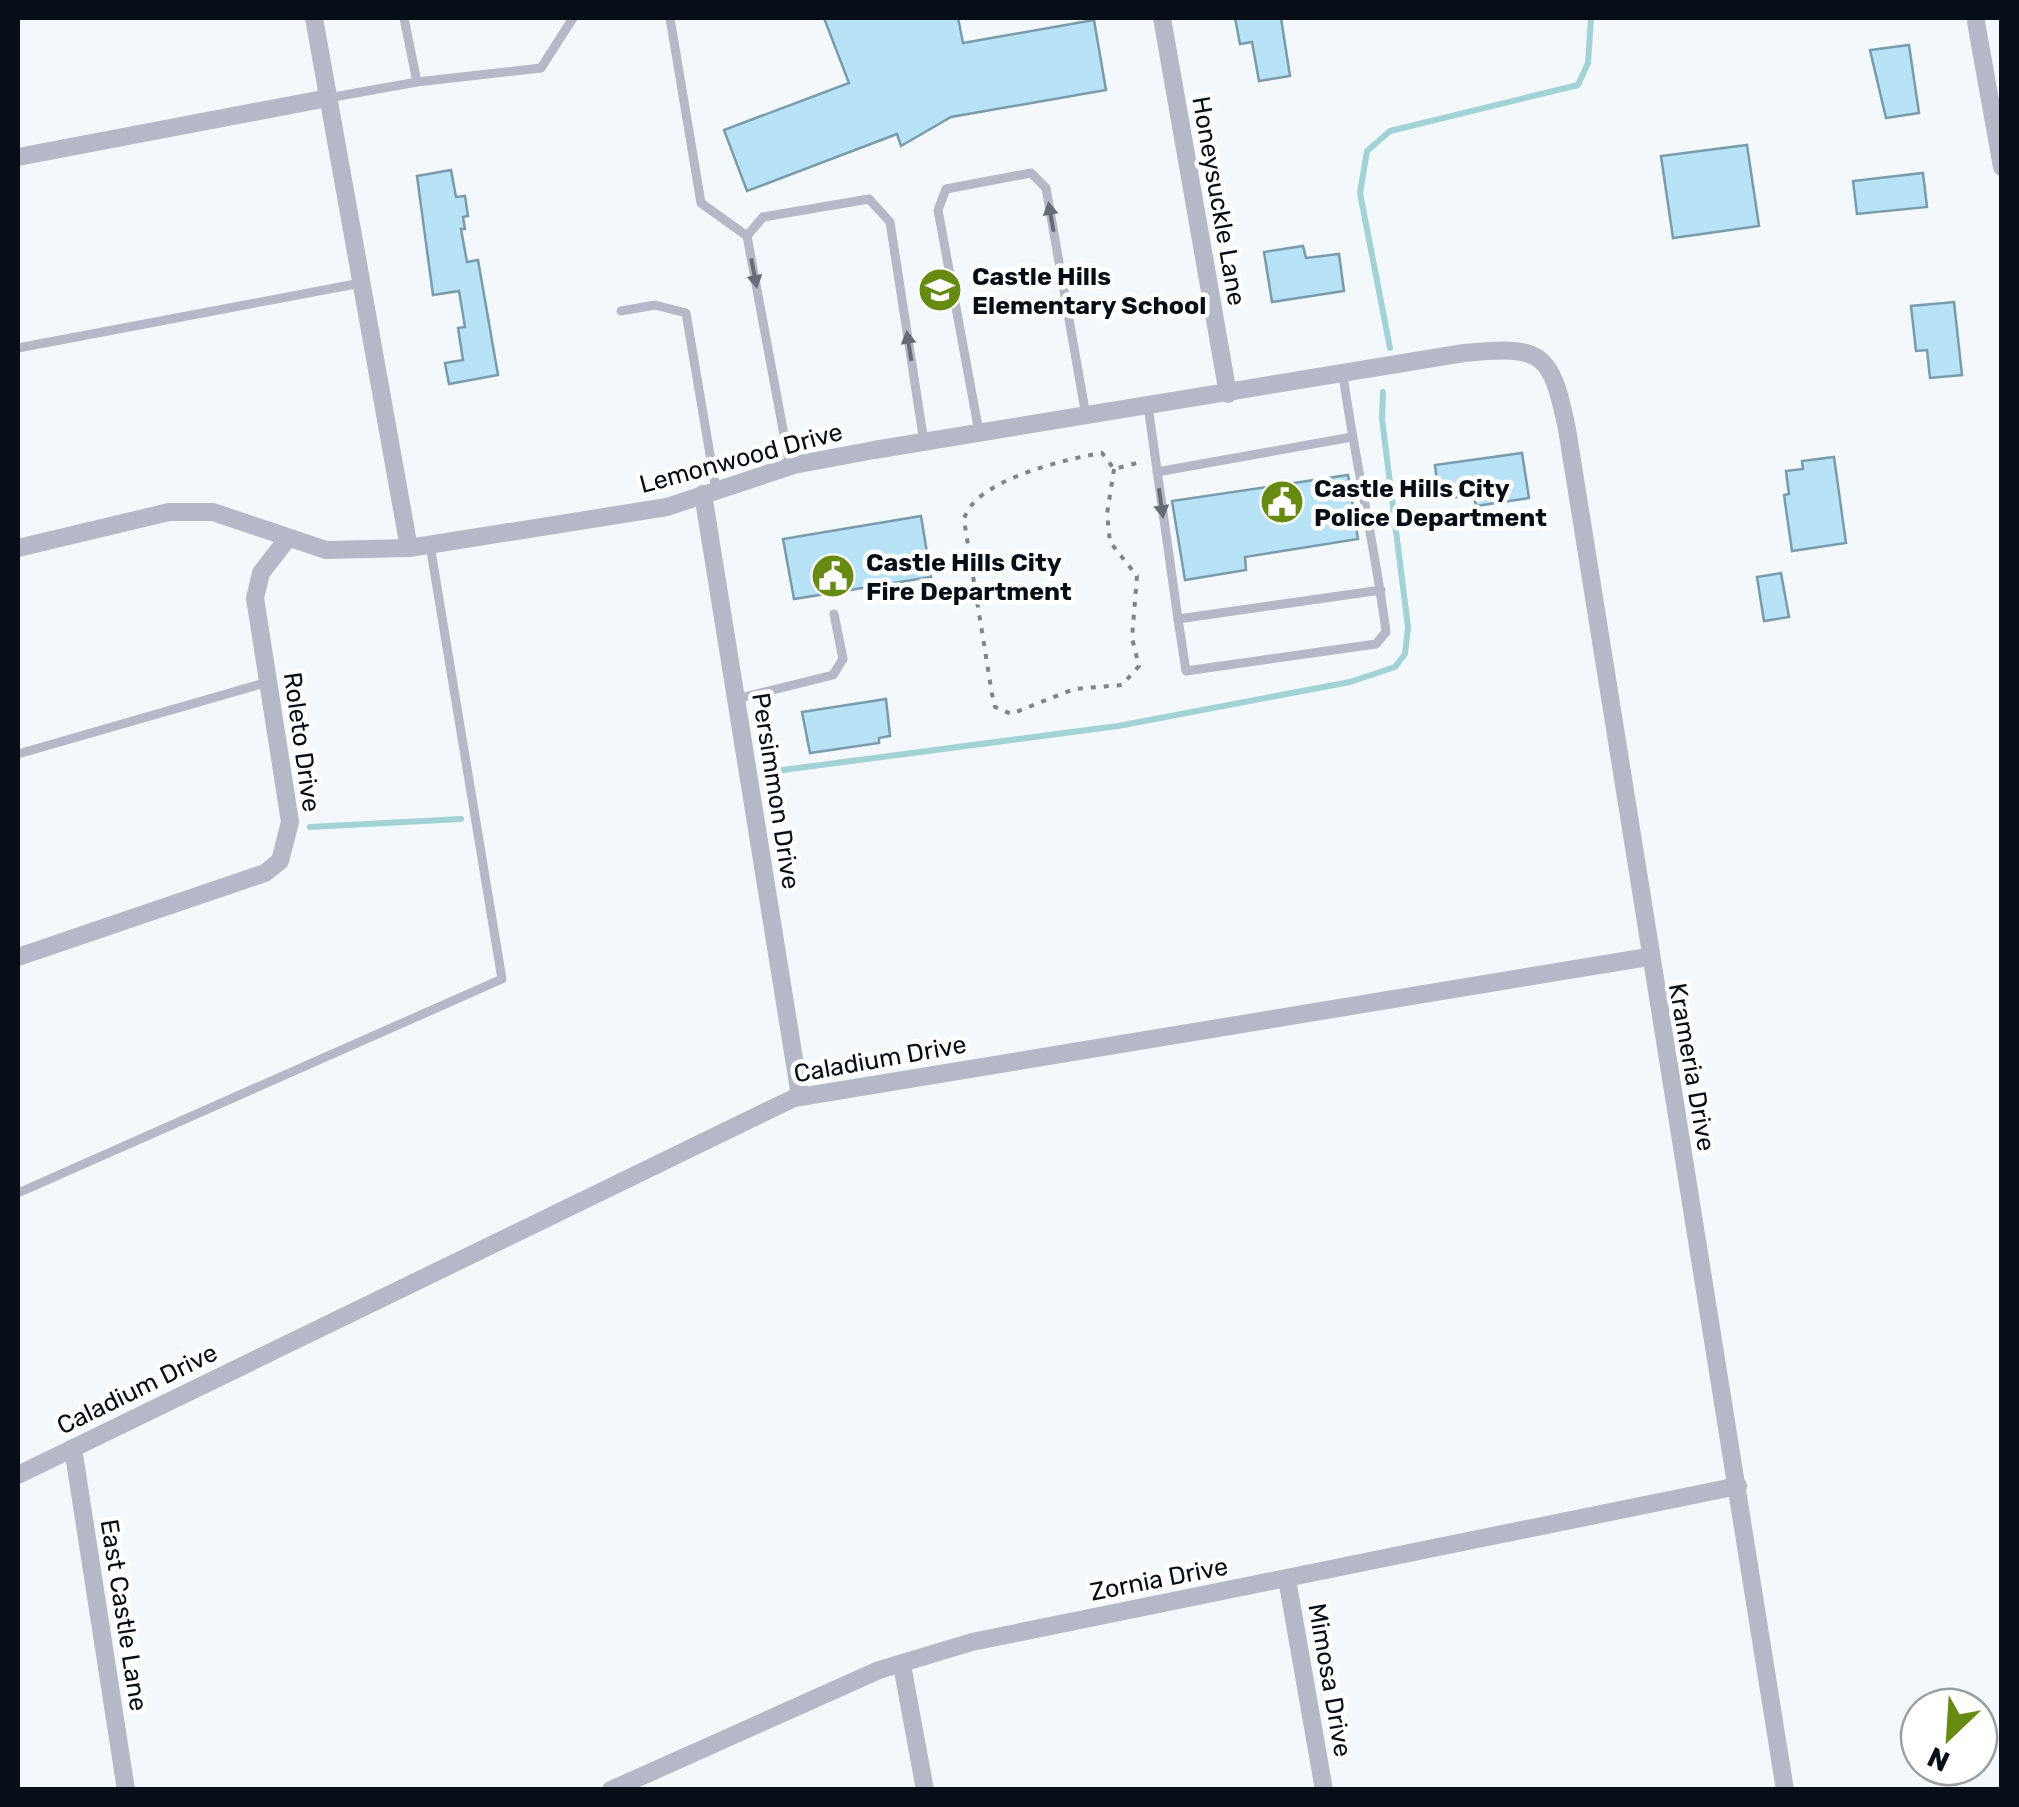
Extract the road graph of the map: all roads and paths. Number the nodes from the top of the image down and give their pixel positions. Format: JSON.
{"nodes":[{"id":1,"x":314,"y":18,"type":"edge"},
{"id":2,"x":404,"y":18,"type":"edge"},
{"id":3,"x":573,"y":18,"type":"edge"},
{"id":4,"x":670,"y":18,"type":"edge"},
{"id":5,"x":1162,"y":18,"type":"edge"},
{"id":6,"x":1976,"y":22,"type":"dead end"},
{"id":7,"x":416,"y":82,"type":"junction"},
{"id":8,"x":328,"y":98,"type":"junction"},
{"id":9,"x":18,"y":157,"type":"edge"},
{"id":10,"x":2002,"y":168,"type":"edge"},
{"id":11,"x":747,"y":236,"type":"junction"},
{"id":12,"x":363,"y":282,"type":"junction"},
{"id":13,"x":621,"y":312,"type":"dead end"},
{"id":14,"x":18,"y":348,"type":"edge"},
{"id":15,"x":1541,"y":358,"type":"joint"},
{"id":16,"x":1343,"y":375,"type":"junction"},
{"id":17,"x":1228,"y":394,"type":"junction"},
{"id":18,"x":1148,"y":406,"type":"junction"},
{"id":19,"x":1086,"y":416,"type":"junction"},
{"id":20,"x":979,"y":434,"type":"junction"},
{"id":21,"x":1352,"y":438,"type":"junction"},
{"id":22,"x":924,"y":442,"type":"junction"},
{"id":23,"x":1155,"y":459,"type":"junction"},
{"id":24,"x":790,"y":466,"type":"junction"},
{"id":25,"x":1114,"y":468,"type":"junction"},
{"id":26,"x":1157,"y":472,"type":"junction"},
{"id":27,"x":709,"y":492,"type":"junction"},
{"id":28,"x":288,"y":538,"type":"junction"},
{"id":29,"x":430,"y":545,"type":"junction"},
{"id":30,"x":18,"y":548,"type":"edge"},
{"id":31,"x":408,"y":548,"type":"junction"},
{"id":32,"x":1381,"y":590,"type":"junction"},
{"id":33,"x":834,"y":614,"type":"dead end"},
{"id":34,"x":1178,"y":619,"type":"junction"},
{"id":35,"x":268,"y":682,"type":"junction"},
{"id":36,"x":736,"y":699,"type":"junction"},
{"id":37,"x":18,"y":754,"type":"edge"},
{"id":38,"x":18,"y":957,"type":"edge"},
{"id":39,"x":1648,"y":957,"type":"junction"},
{"id":40,"x":800,"y":1096,"type":"junction"},
{"id":41,"x":18,"y":1193,"type":"edge"},
{"id":42,"x":73,"y":1448,"type":"junction"},
{"id":43,"x":18,"y":1475,"type":"edge"},
{"id":44,"x":1738,"y":1486,"type":"junction"},
{"id":45,"x":1288,"y":1579,"type":"junction"},
{"id":46,"x":902,"y":1665,"type":"junction"},
{"id":47,"x":126,"y":1790,"type":"edge"},
{"id":48,"x":611,"y":1790,"type":"edge"},
{"id":49,"x":924,"y":1790,"type":"edge"},
{"id":50,"x":1324,"y":1790,"type":"edge"},
{"id":51,"x":1785,"y":1790,"type":"edge"}],
"edges":[{"from":1,"to":8,"type":"street"},
{"from":2,"to":7,"type":"lane"},
{"from":3,"to":7,"type":"lane"},
{"from":4,"to":11,"type":"lane"},
{"from":5,"to":17,"type":"street","name":"Honeysuckle Lane"},
{"from":6,"to":10,"type":"street"},
{"from":7,"to":8,"type":"lane"},
{"from":8,"to":9,"type":"street"},
{"from":8,"to":12,"type":"street"},
{"from":22,"to":11,"type":"lane","one_way":true},
{"from":11,"to":24,"type":"lane","one_way":true},
{"from":12,"to":14,"type":"lane"},
{"from":12,"to":31,"type":"street"},
{"from":13,"to":27,"type":"lane"},
{"from":15,"to":16,"type":"street","name":"Lemonwood Drive"},
{"from":15,"to":39,"type":"street","name":"Krameria Drive"},
{"from":16,"to":17,"type":"street","name":"Lemonwood Drive"},
{"from":16,"to":21,"type":"lane"},
{"from":17,"to":18,"type":"street","name":"Lemonwood Drive"},
{"from":18,"to":19,"type":"street","name":"Lemonwood Drive"},
{"from":18,"to":23,"type":"lane"},
{"from":19,"to":20,"type":"street","name":"Lemonwood Drive"},
{"from":19,"to":20,"type":"lane","one_way":true},
{"from":20,"to":22,"type":"street","name":"Lemonwood Drive"},
{"from":21,"to":26,"type":"lane"},
{"from":21,"to":32,"type":"lane"},
{"from":22,"to":24,"type":"street","name":"Lemonwood Drive"},
{"from":23,"to":25,"type":"path"},
{"from":23,"to":26,"type":"lane"},
{"from":24,"to":27,"type":"street","name":"Lemonwood Drive"},
{"from":25,"to":25,"type":"path"},
{"from":26,"to":34,"type":"lane","one_way":true},
{"from":27,"to":29,"type":"street","name":"Lemonwood Drive"},
{"from":27,"to":36,"type":"street","name":"Persimmon Drive"},
{"from":28,"to":30,"type":"street","name":"Lemonwood Drive"},
{"from":28,"to":31,"type":"street","name":"Lemonwood Drive"},
{"from":28,"to":35,"type":"street","name":"Roleto Drive"},
{"from":29,"to":31,"type":"street","name":"Lemonwood Drive"},
{"from":29,"to":41,"type":"lane"},
{"from":32,"to":34,"type":"lane"},
{"from":32,"to":34,"type":"lane"},
{"from":33,"to":36,"type":"lane"},
{"from":35,"to":37,"type":"lane"},
{"from":35,"to":38,"type":"street","name":"Roleto Drive"},
{"from":36,"to":40,"type":"street","name":"Persimmon Drive"},
{"from":39,"to":40,"type":"street","name":"Caladium Drive"},
{"from":39,"to":44,"type":"street","name":"Krameria Drive"},
{"from":40,"to":42,"type":"street","name":"Caladium Drive"},
{"from":42,"to":43,"type":"street","name":"Caladium Drive"},
{"from":42,"to":47,"type":"street","name":"East Castle Lane"},
{"from":44,"to":45,"type":"street","name":"Zornia Drive"},
{"from":44,"to":51,"type":"street","name":"Krameria Drive"},
{"from":45,"to":46,"type":"street","name":"Zornia Drive"},
{"from":45,"to":50,"type":"street","name":"Mimosa Drive"},
{"from":46,"to":48,"type":"street","name":"Zornia Drive"},
{"from":46,"to":49,"type":"street"}]}
